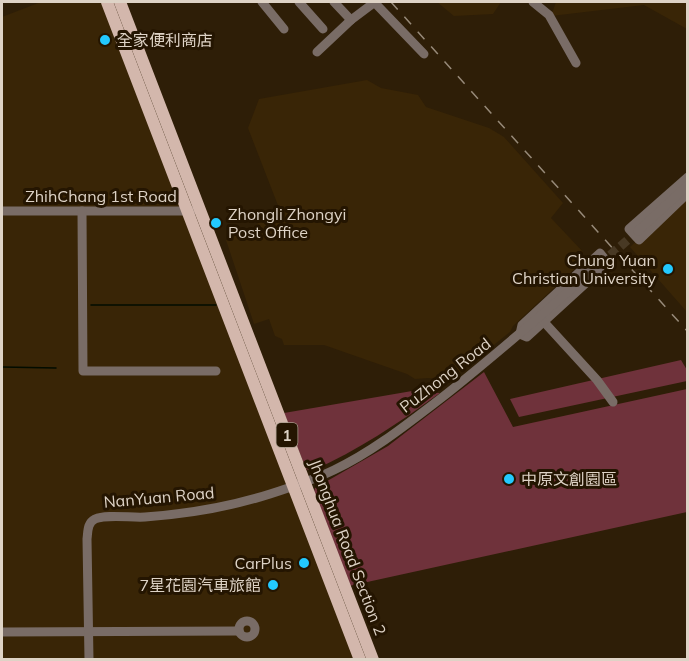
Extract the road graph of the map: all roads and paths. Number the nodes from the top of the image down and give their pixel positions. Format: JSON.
{"nodes":[{"id":1,"x":107,"y":2,"type":"edge"},
{"id":2,"x":120,"y":2,"type":"edge"},
{"id":3,"x":261,"y":2,"type":"edge"},
{"id":4,"x":299,"y":2,"type":"edge"},
{"id":5,"x":334,"y":2,"type":"edge"},
{"id":6,"x":375,"y":2,"type":"edge"},
{"id":7,"x":533,"y":2,"type":"edge"},
{"id":8,"x":351,"y":20,"type":"junction"},
{"id":9,"x":284,"y":29,"type":"dead end"},
{"id":10,"x":323,"y":29,"type":"dead end"},
{"id":11,"x":317,"y":52,"type":"dead end"},
{"id":12,"x":424,"y":54,"type":"dead end"},
{"id":13,"x":576,"y":63,"type":"dead end"},
{"id":14,"x":687,"y":177,"type":"edge"},
{"id":15,"x":687,"y":185,"type":"edge"},
{"id":16,"x":687,"y":193,"type":"edge"},
{"id":17,"x":2,"y":211,"type":"edge"},
{"id":18,"x":82,"y":211,"type":"junction"},
{"id":19,"x":195,"y":212,"type":"junction"},
{"id":20,"x":638,"y":231,"type":"tunnel mouth"},
{"id":21,"x":600,"y":264,"type":"tunnel mouth"},
{"id":22,"x":544,"y":322,"type":"junction"},
{"id":23,"x":520,"y":334,"type":"junction"},
{"id":24,"x":216,"y":371,"type":"dead end"},
{"id":25,"x":613,"y":402,"type":"dead end"},
{"id":26,"x":300,"y":484,"type":"junction"},
{"id":27,"x":89,"y":630,"type":"junction"},
{"id":28,"x":239,"y":631,"type":"dead end"},
{"id":29,"x":2,"y":632,"type":"edge"},
{"id":30,"x":89,"y":660,"type":"edge"},
{"id":31,"x":360,"y":660,"type":"edge"},
{"id":32,"x":373,"y":660,"type":"edge"}],
"edges":[{"from":1,"to":19,"type":"main road","number":"1"},
{"from":2,"to":19,"type":"main road","number":"1"},
{"from":3,"to":9,"type":"street"},
{"from":4,"to":10,"type":"street"},
{"from":5,"to":8,"type":"street"},
{"from":6,"to":8,"type":"street"},
{"from":6,"to":12,"type":"street"},
{"from":7,"to":13,"type":"street"},
{"from":8,"to":11,"type":"street"},
{"from":14,"to":16,"type":"street"},
{"from":15,"to":20,"type":"street"},
{"from":17,"to":18,"type":"street","name":"ZhihChang 1st Road"},
{"from":18,"to":19,"type":"street","name":"ZhihChang 1st Road"},
{"from":18,"to":24,"type":"street"},
{"from":19,"to":26,"type":"main road","name":"Jhonghua Road Section 2","number":"1"},
{"from":21,"to":23,"type":"street","name":"PuZhong Road"},
{"from":22,"to":23,"type":"street"},
{"from":22,"to":23,"type":"street"},
{"from":22,"to":25,"type":"street"},
{"from":23,"to":26,"type":"street","name":"PuZhong Road"},
{"from":26,"to":27,"type":"street","name":"NanYuan Road"},
{"from":26,"to":31,"type":"main road","name":"Jhonghua Road Section 2","number":"1"},
{"from":26,"to":32,"type":"main road","name":"Jhonghua Road Section 2","number":"1"},
{"from":27,"to":28,"type":"street"},
{"from":27,"to":29,"type":"street"},
{"from":27,"to":30,"type":"street","name":"NanYuan Road"}]}
